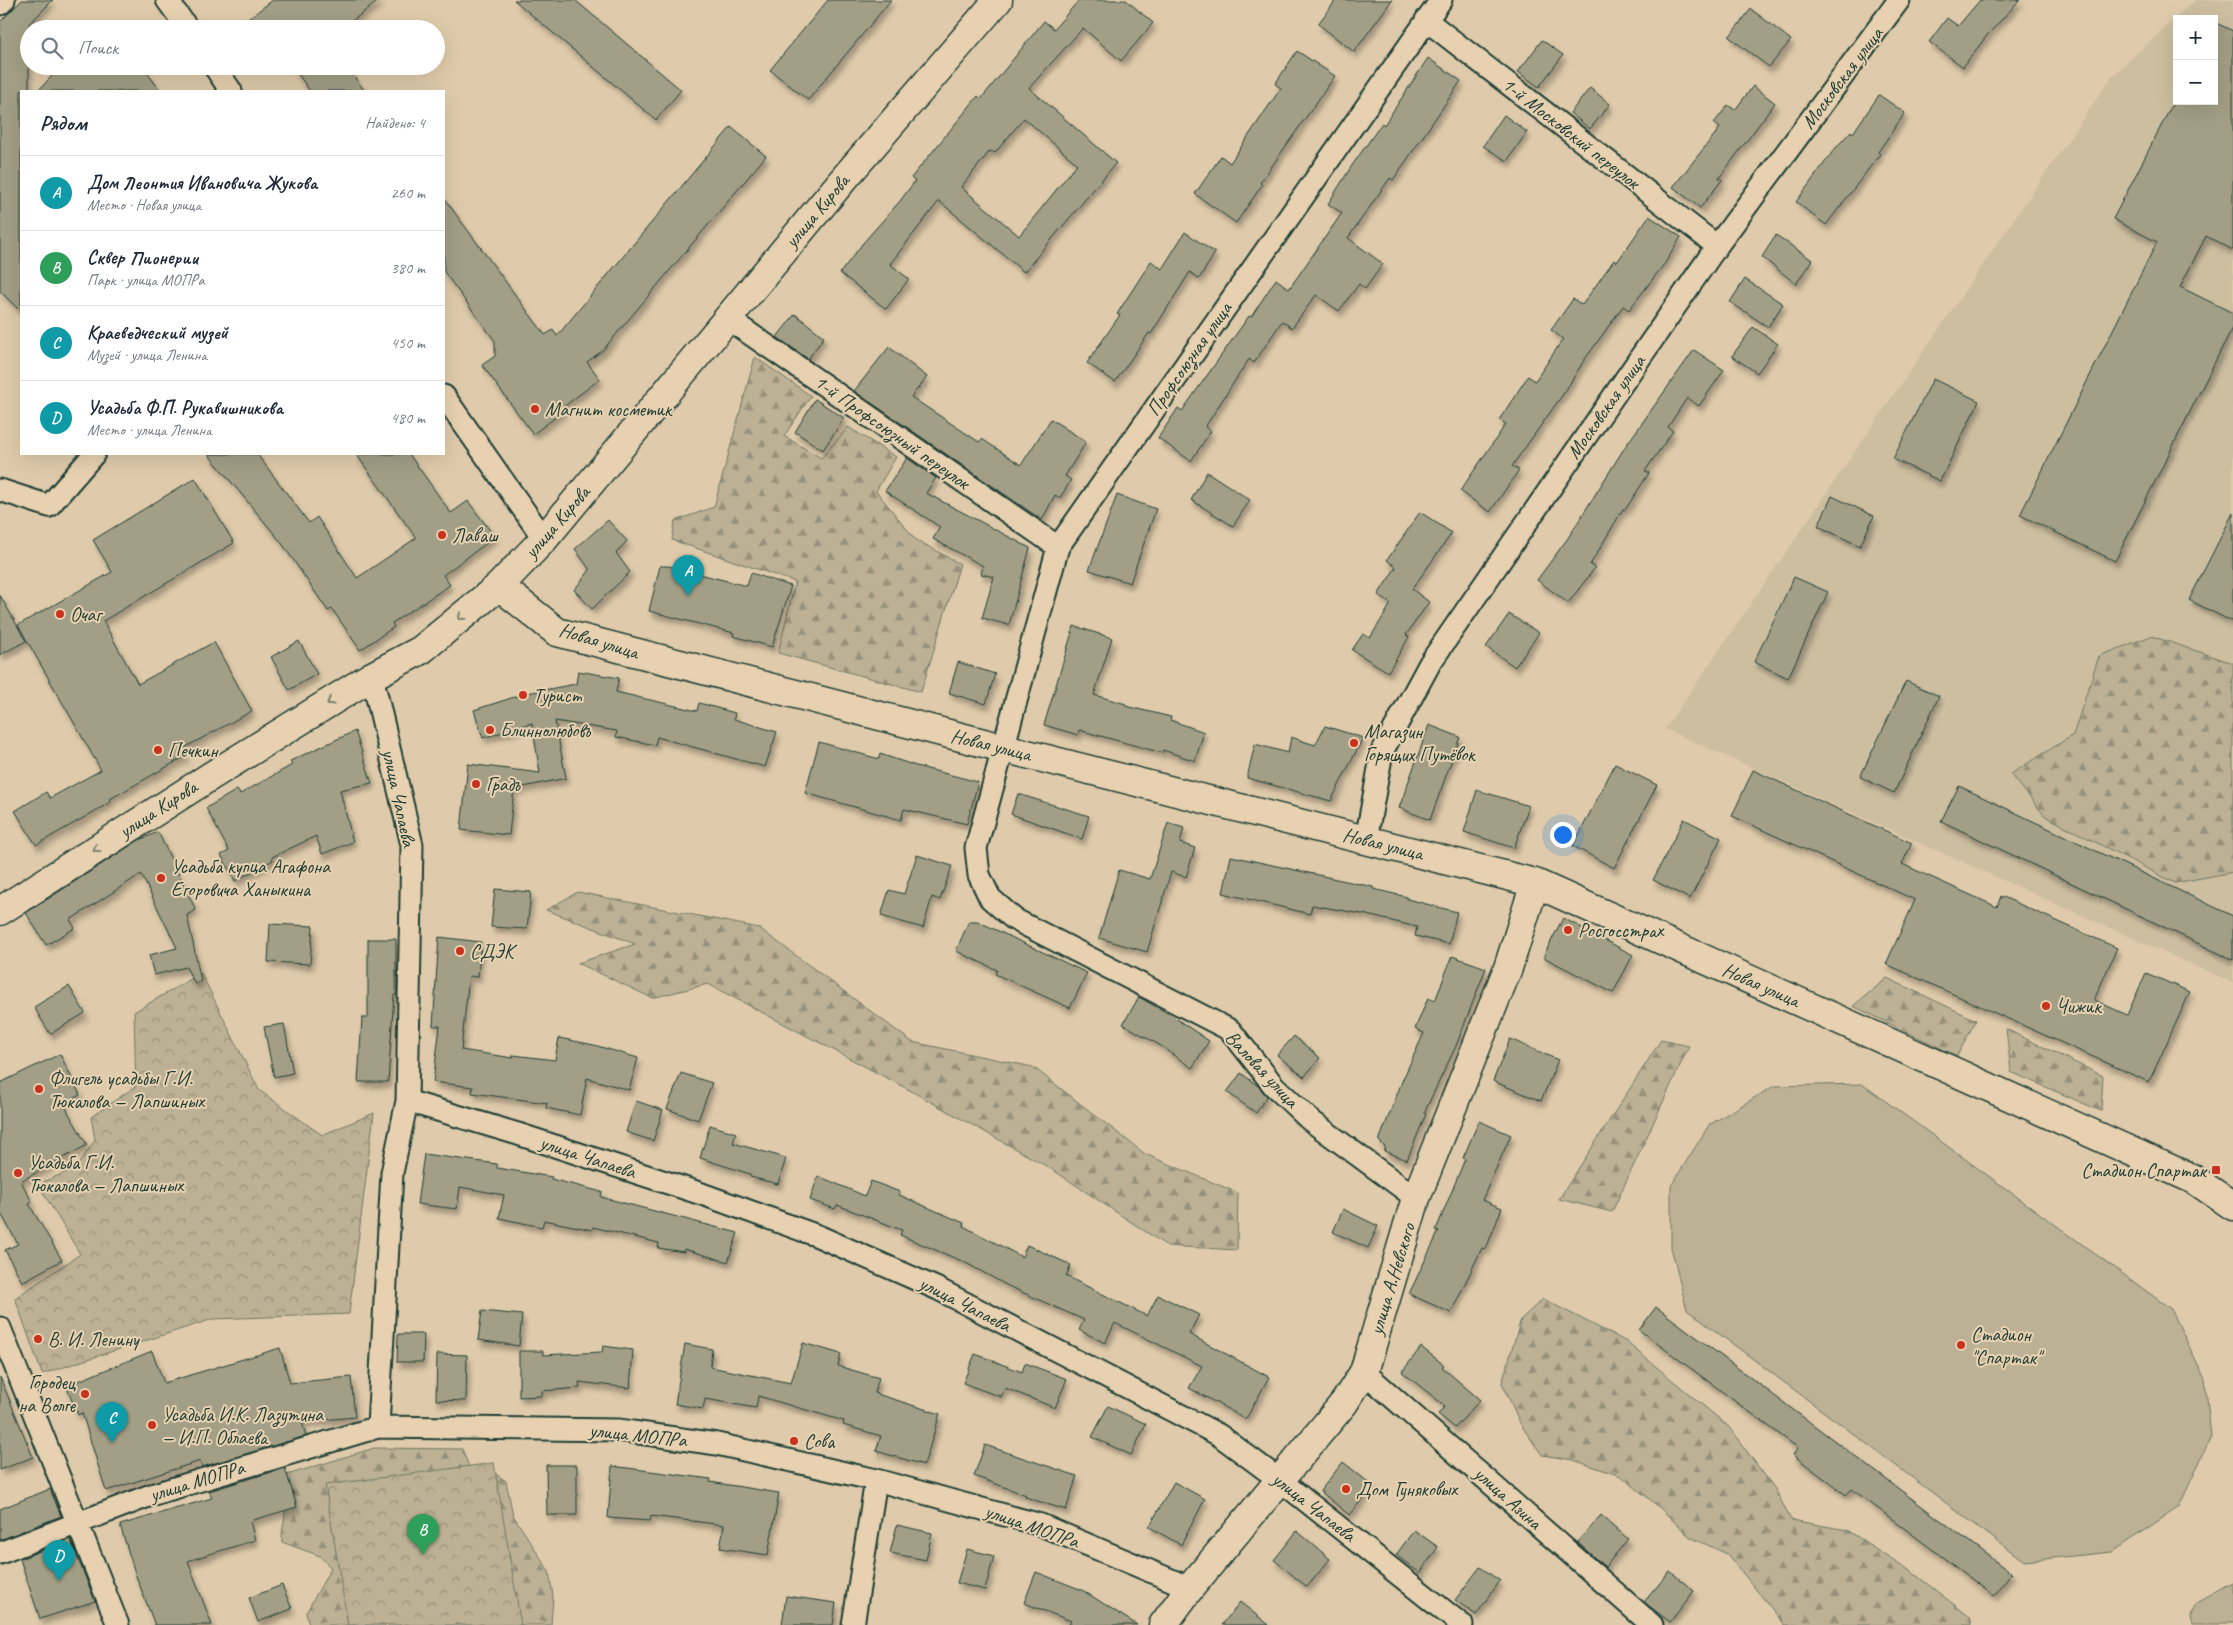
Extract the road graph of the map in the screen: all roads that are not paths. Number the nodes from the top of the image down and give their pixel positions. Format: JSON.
{"nodes":[{"id":1,"x":4,"y":0,"type":"edge"},
{"id":2,"x":167,"y":0,"type":"edge"},
{"id":3,"x":998,"y":0,"type":"edge"},
{"id":4,"x":1441,"y":0,"type":"edge"},
{"id":5,"x":1899,"y":0,"type":"edge"},
{"id":6,"x":0,"y":4,"type":"edge"},
{"id":7,"x":181,"y":20,"type":"edge"},
{"id":8,"x":1426,"y":20,"type":"junction"},
{"id":9,"x":220,"y":75,"type":"edge"},
{"id":10,"x":230,"y":90,"type":"edge"},
{"id":11,"x":1717,"y":246,"type":"junction"},
{"id":12,"x":727,"y":318,"type":"junction"},
{"id":13,"x":445,"y":397,"type":"edge"},
{"id":14,"x":93,"y":455,"type":"edge"},
{"id":15,"x":0,"y":490,"type":"edge"},
{"id":16,"x":544,"y":539,"type":"junction"},
{"id":17,"x":1058,"y":547,"type":"junction"},
{"id":18,"x":499,"y":586,"type":"junction"},
{"id":19,"x":372,"y":676,"type":"junction"},
{"id":20,"x":1003,"y":748,"type":"junction"},
{"id":21,"x":1366,"y":840,"type":"junction"},
{"id":22,"x":1535,"y":883,"type":"junction"},
{"id":23,"x":0,"y":911,"type":"edge"},
{"id":24,"x":407,"y":1101,"type":"junction"},
{"id":25,"x":1416,"y":1198,"type":"junction"},
{"id":26,"x":2233,"y":1206,"type":"edge"},
{"id":27,"x":0,"y":1328,"type":"edge"},
{"id":28,"x":1364,"y":1372,"type":"junction"},
{"id":29,"x":378,"y":1427,"type":"junction"},
{"id":30,"x":876,"y":1480,"type":"junction"},
{"id":31,"x":1281,"y":1481,"type":"junction"},
{"id":32,"x":79,"y":1523,"type":"junction"},
{"id":33,"x":0,"y":1553,"type":"edge"},
{"id":34,"x":1190,"y":1588,"type":"junction"},
{"id":35,"x":118,"y":1625,"type":"edge"},
{"id":36,"x":853,"y":1625,"type":"edge"},
{"id":37,"x":1163,"y":1625,"type":"edge"},
{"id":38,"x":1462,"y":1625,"type":"edge"},
{"id":39,"x":1652,"y":1625,"type":"edge"}],
"edges":[{"from":1,"to":6,"type":"street"},
{"from":2,"to":7,"type":"street"},
{"from":3,"to":12,"type":"street","name":"улица Кирова"},
{"from":4,"to":8,"type":"street","name":"Профсоюзная улица"},
{"from":5,"to":11,"type":"street","name":"Московская улица"},
{"from":8,"to":11,"type":"street","name":"1-й Московский переулок"},
{"from":8,"to":17,"type":"street","name":"Профсоюзная улица"},
{"from":9,"to":10,"type":"street"},
{"from":11,"to":21,"type":"street","name":"Московская улица"},
{"from":12,"to":16,"type":"street","name":"улица Кирова"},
{"from":12,"to":17,"type":"street","name":"1-й Профсоюзный переулок"},
{"from":13,"to":16,"type":"street"},
{"from":14,"to":15,"type":"street"},
{"from":16,"to":18,"type":"street","name":"улица Кирова"},
{"from":17,"to":20,"type":"street","name":"Профсоюзная улица"},
{"from":18,"to":19,"type":"street","name":"улица Кирова","one_way":true},
{"from":18,"to":20,"type":"street","name":"Новая улица"},
{"from":19,"to":23,"type":"street","name":"улица Кирова","one_way":true},
{"from":19,"to":24,"type":"street","name":"улица Чапаева"},
{"from":20,"to":21,"type":"street","name":"Новая улица"},
{"from":20,"to":25,"type":"street","name":"Валовая улица"},
{"from":21,"to":22,"type":"street","name":"Новая улица"},
{"from":22,"to":25,"type":"street","name":"улица А.Невского"},
{"from":22,"to":26,"type":"street","name":"Новая улица"},
{"from":24,"to":29,"type":"street","name":"улица Чапаева"},
{"from":24,"to":31,"type":"street","name":"улица Чапаева"},
{"from":25,"to":28,"type":"street","name":"улица А.Невского"},
{"from":27,"to":32,"type":"street"},
{"from":28,"to":31,"type":"street","name":"улица А.Невского"},
{"from":28,"to":39,"type":"street","name":"улица Азина"},
{"from":29,"to":30,"type":"street","name":"улица МОПРа"},
{"from":29,"to":32,"type":"street","name":"улица МОПРа"},
{"from":30,"to":34,"type":"street","name":"улица МОПРа"},
{"from":30,"to":36,"type":"street"},
{"from":31,"to":34,"type":"street","name":"улица А.Невского"},
{"from":31,"to":38,"type":"street","name":"улица Чапаева"},
{"from":32,"to":33,"type":"street","name":"улица МОПРа"},
{"from":32,"to":35,"type":"street"},
{"from":34,"to":37,"type":"street","name":"улица А.Невского"}]}
